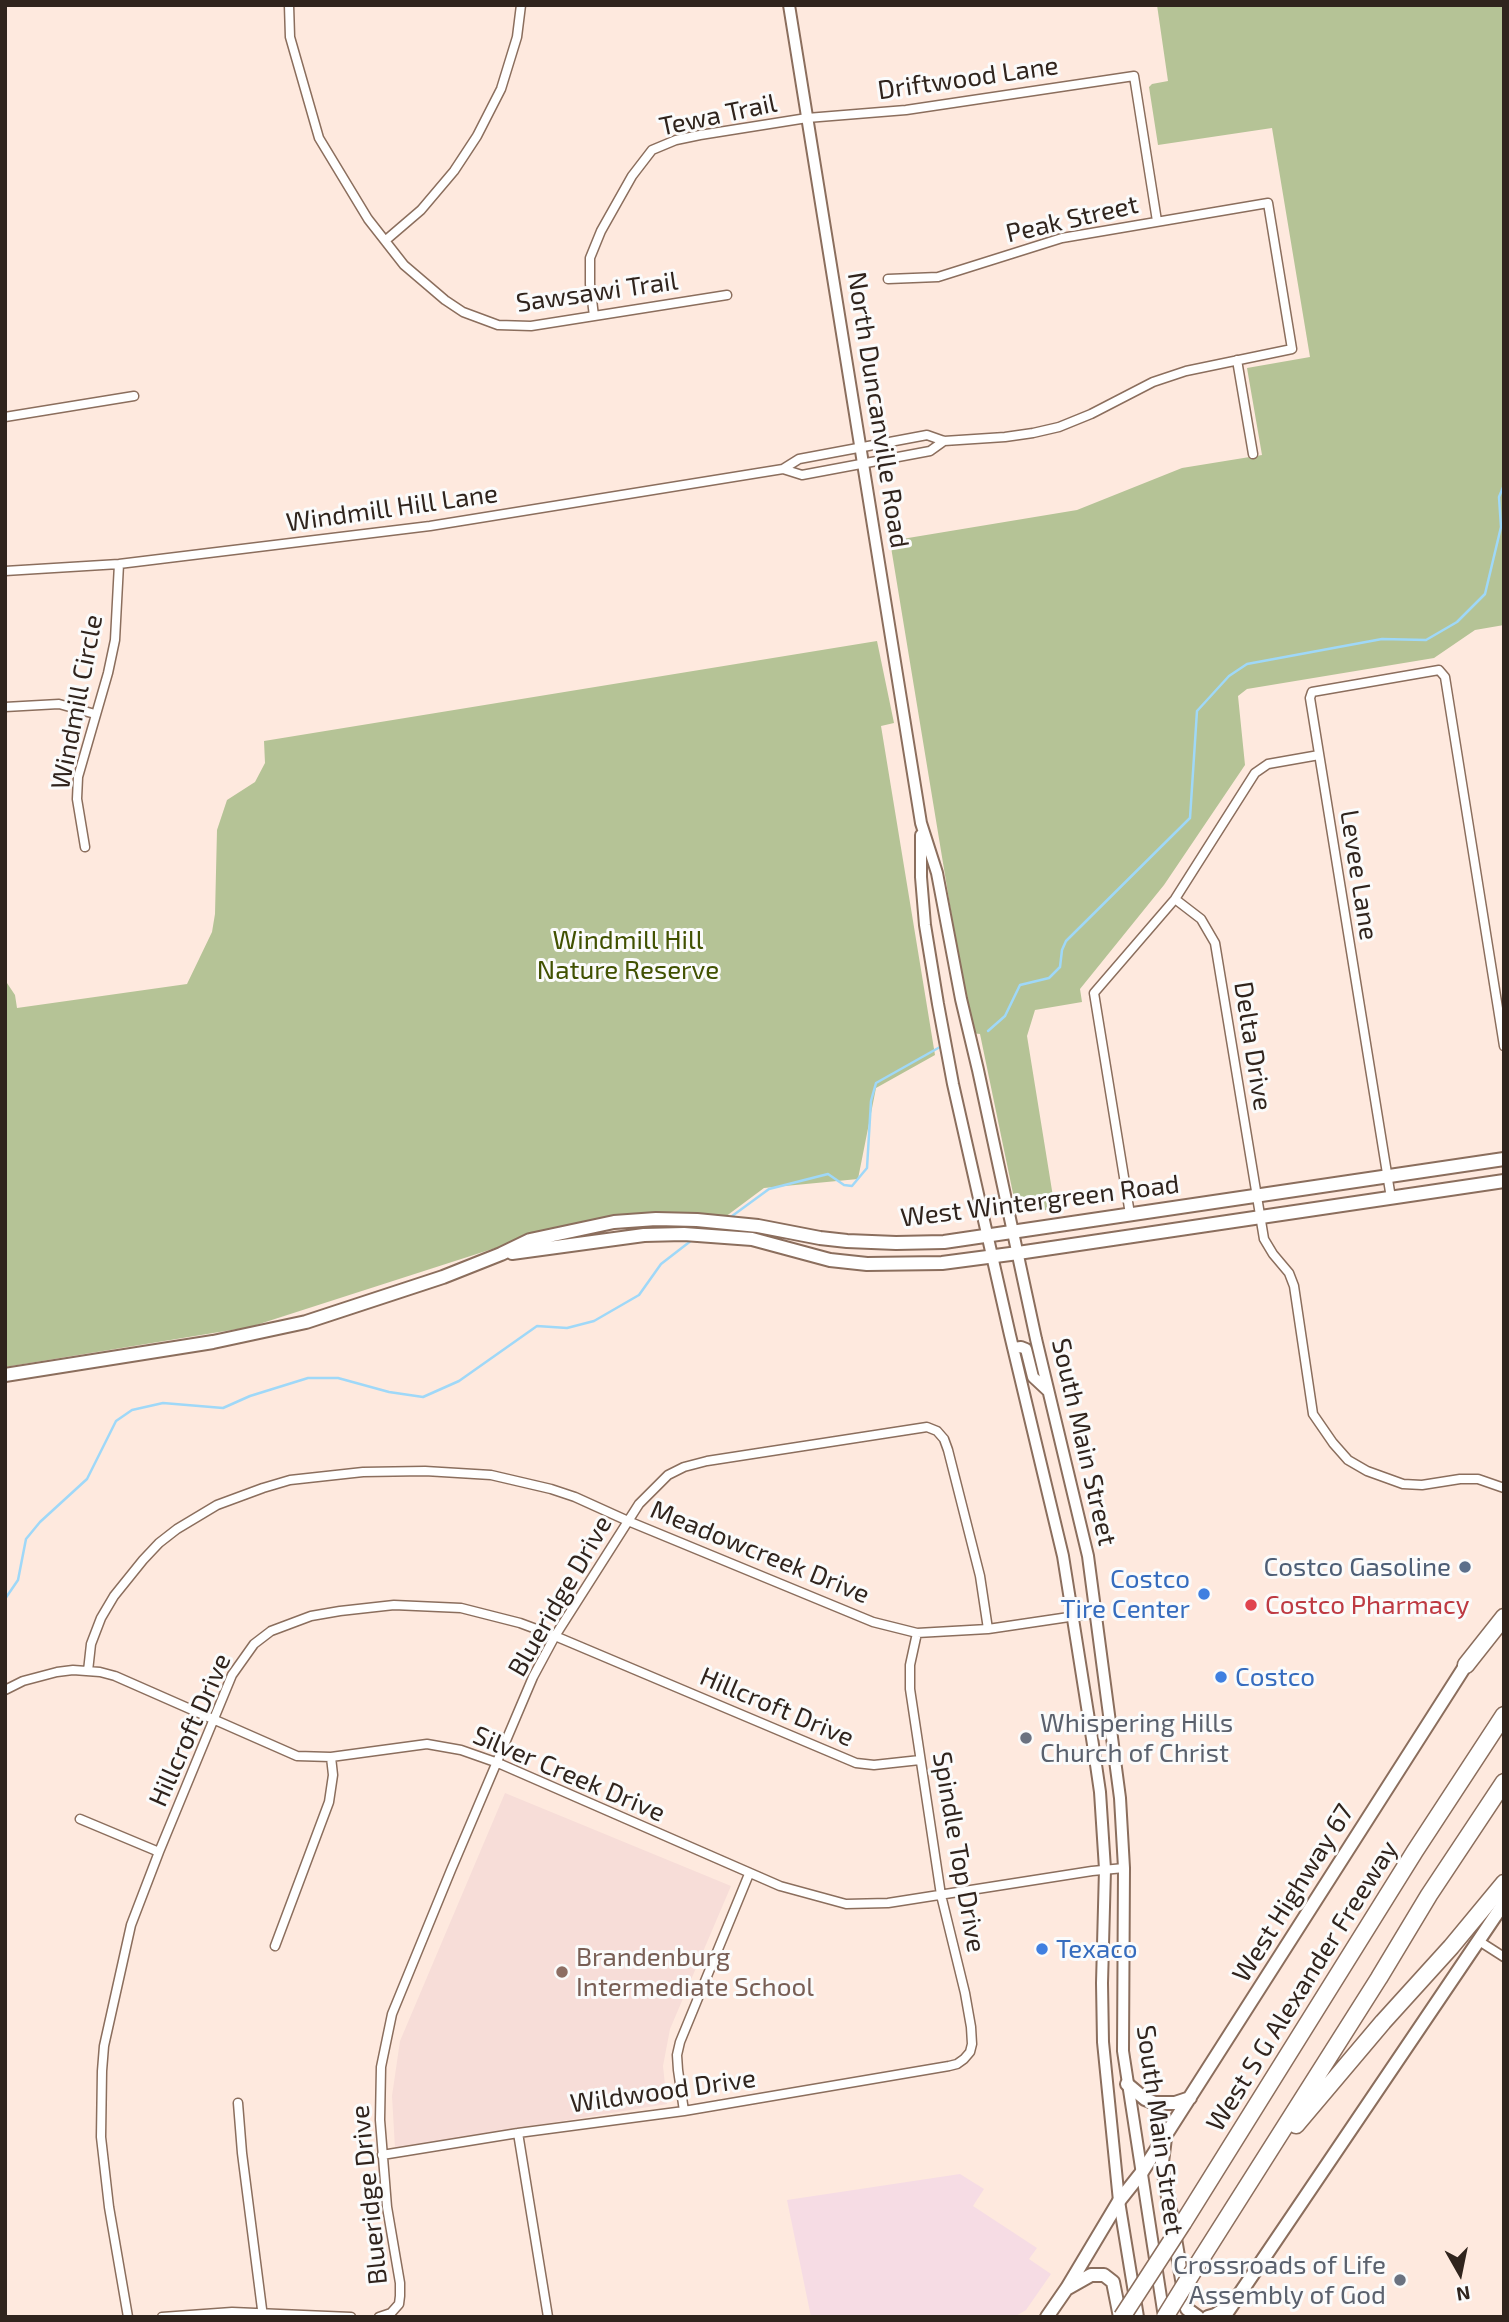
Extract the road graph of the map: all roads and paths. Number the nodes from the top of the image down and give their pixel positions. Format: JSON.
{"nodes":[{"id":1,"x":289,"y":5,"type":"edge"},
{"id":2,"x":522,"y":5,"type":"edge"},
{"id":3,"x":789,"y":5,"type":"edge"},
{"id":4,"x":807,"y":118,"type":"junction"},
{"id":5,"x":1157,"y":221,"type":"junction"},
{"id":6,"x":386,"y":240,"type":"junction"},
{"id":7,"x":888,"y":279,"type":"dead end"},
{"id":8,"x":727,"y":295,"type":"dead end"},
{"id":9,"x":594,"y":316,"type":"junction"},
{"id":10,"x":1293,"y":349,"type":"joint"},
{"id":11,"x":1237,"y":360,"type":"junction"},
{"id":12,"x":134,"y":396,"type":"dead end"},
{"id":13,"x":5,"y":417,"type":"edge"},
{"id":14,"x":944,"y":440,"type":"junction"},
{"id":15,"x":862,"y":448,"type":"junction"},
{"id":16,"x":1253,"y":454,"type":"dead end"},
{"id":17,"x":864,"y":464,"type":"junction"},
{"id":18,"x":783,"y":469,"type":"junction"},
{"id":19,"x":119,"y":564,"type":"junction"},
{"id":20,"x":5,"y":571,"type":"edge"},
{"id":21,"x":5,"y":706,"type":"edge"},
{"id":22,"x":95,"y":714,"type":"junction"},
{"id":23,"x":1319,"y":755,"type":"junction"},
{"id":24,"x":921,"y":823,"type":"junction"},
{"id":25,"x":85,"y":847,"type":"dead end"},
{"id":26,"x":1175,"y":899,"type":"junction"},
{"id":27,"x":961,"y":999,"type":"junction"},
{"id":28,"x":938,"y":1004,"type":"junction"},
{"id":29,"x":1504,"y":1046,"type":"edge"},
{"id":30,"x":1504,"y":1159,"type":"edge"},
{"id":31,"x":1386,"y":1176,"type":"junction"},
{"id":32,"x":1504,"y":1181,"type":"edge"},
{"id":33,"x":1256,"y":1195,"type":"junction"},
{"id":34,"x":1391,"y":1198,"type":"junction"},
{"id":35,"x":1130,"y":1214,"type":"junction"},
{"id":36,"x":1260,"y":1217,"type":"junction"},
{"id":37,"x":1014,"y":1231,"type":"junction"},
{"id":38,"x":988,"y":1235,"type":"junction"},
{"id":39,"x":1018,"y":1253,"type":"junction"},
{"id":40,"x":501,"y":1254,"type":"junction"},
{"id":41,"x":993,"y":1256,"type":"junction"},
{"id":42,"x":1013,"y":1348,"type":"junction"},
{"id":43,"x":5,"y":1375,"type":"edge"},
{"id":44,"x":1048,"y":1391,"type":"junction"},
{"id":45,"x":1063,"y":1452,"type":"junction"},
{"id":46,"x":1039,"y":1457,"type":"junction"},
{"id":47,"x":1504,"y":1488,"type":"edge"},
{"id":48,"x":628,"y":1521,"type":"junction"},
{"id":49,"x":1504,"y":1607,"type":"edge"},
{"id":50,"x":1096,"y":1614,"type":"junction"},
{"id":51,"x":1072,"y":1617,"type":"junction"},
{"id":52,"x":1504,"y":1617,"type":"edge"},
{"id":53,"x":988,"y":1629,"type":"junction"},
{"id":54,"x":917,"y":1633,"type":"junction"},
{"id":55,"x":555,"y":1636,"type":"junction"},
{"id":56,"x":1466,"y":1665,"type":"junction"},
{"id":57,"x":88,"y":1671,"type":"junction"},
{"id":58,"x":5,"y":1690,"type":"edge"},
{"id":59,"x":1504,"y":1715,"type":"edge"},
{"id":60,"x":214,"y":1721,"type":"junction"},
{"id":61,"x":1114,"y":1749,"type":"junction"},
{"id":62,"x":1094,"y":1751,"type":"junction"},
{"id":63,"x":331,"y":1757,"type":"junction"},
{"id":64,"x":920,"y":1760,"type":"junction"},
{"id":65,"x":498,"y":1763,"type":"junction"},
{"id":66,"x":1504,"y":1782,"type":"edge"},
{"id":67,"x":80,"y":1819,"type":"dead end"},
{"id":68,"x":159,"y":1852,"type":"junction"},
{"id":69,"x":1124,"y":1868,"type":"junction"},
{"id":70,"x":1105,"y":1869,"type":"junction"},
{"id":71,"x":749,"y":1874,"type":"junction"},
{"id":72,"x":1504,"y":1883,"type":"edge"},
{"id":73,"x":941,"y":1895,"type":"junction"},
{"id":74,"x":1504,"y":1903,"type":"edge"},
{"id":75,"x":1479,"y":1941,"type":"junction"},
{"id":76,"x":275,"y":1945,"type":"dead end"},
{"id":77,"x":1504,"y":1957,"type":"edge"},
{"id":78,"x":1122,"y":2040,"type":"junction"},
{"id":79,"x":1103,"y":2042,"type":"junction"},
{"id":80,"x":949,"y":2066,"type":"joint"},
{"id":81,"x":1127,"y":2084,"type":"junction"},
{"id":82,"x":1190,"y":2098,"type":"junction"},
{"id":83,"x":238,"y":2103,"type":"dead end"},
{"id":84,"x":684,"y":2110,"type":"junction"},
{"id":85,"x":1167,"y":2130,"type":"junction"},
{"id":86,"x":518,"y":2133,"type":"junction"},
{"id":87,"x":382,"y":2155,"type":"junction"},
{"id":88,"x":1142,"y":2172,"type":"junction"},
{"id":89,"x":1252,"y":2178,"type":"junction"},
{"id":90,"x":1119,"y":2202,"type":"junction"},
{"id":91,"x":1067,"y":2288,"type":"junction"},
{"id":92,"x":1232,"y":2304,"type":"junction"},
{"id":93,"x":263,"y":2315,"type":"edge"},
{"id":94,"x":128,"y":2317,"type":"edge"},
{"id":95,"x":162,"y":2317,"type":"edge"},
{"id":96,"x":352,"y":2317,"type":"edge"},
{"id":97,"x":379,"y":2317,"type":"edge"},
{"id":98,"x":548,"y":2317,"type":"edge"},
{"id":99,"x":1047,"y":2317,"type":"edge"},
{"id":100,"x":1121,"y":2317,"type":"edge"},
{"id":101,"x":1138,"y":2317,"type":"edge"},
{"id":102,"x":1165,"y":2317,"type":"edge"},
{"id":103,"x":1198,"y":2317,"type":"edge"},
{"id":104,"x":1208,"y":2317,"type":"edge"},
{"id":105,"x":1224,"y":2317,"type":"edge"}],
"edges":[{"from":1,"to":6,"type":"street","name":"Sawsawi Trail"},
{"from":2,"to":6,"type":"street"},
{"from":3,"to":4,"type":"street","name":"North Duncanville Road"},
{"from":4,"to":5,"type":"street","name":"Driftwood Lane"},
{"from":4,"to":9,"type":"street","name":"Tewa Trail"},
{"from":4,"to":15,"type":"street","name":"North Duncanville Road"},
{"from":5,"to":7,"type":"street","name":"Peak Street"},
{"from":5,"to":10,"type":"street","name":"Peak Street"},
{"from":6,"to":9,"type":"street","name":"Sawsawi Trail"},
{"from":8,"to":9,"type":"street","name":"Sawsawi Trail"},
{"from":10,"to":11,"type":"street","name":"Windmill Hill Lane"},
{"from":11,"to":14,"type":"street","name":"Windmill Hill Lane"},
{"from":11,"to":16,"type":"street"},
{"from":12,"to":13,"type":"street"},
{"from":14,"to":15,"type":"street","name":"Windmill Hill Lane"},
{"from":14,"to":17,"type":"street","name":"Windmill Hill Lane"},
{"from":15,"to":17,"type":"street","name":"North Duncanville Road"},
{"from":15,"to":18,"type":"street","name":"Windmill Hill Lane"},
{"from":17,"to":18,"type":"street","name":"Windmill Hill Lane"},
{"from":17,"to":24,"type":"street","name":"North Duncanville Road"},
{"from":18,"to":19,"type":"street","name":"Windmill Hill Lane"},
{"from":19,"to":20,"type":"street","name":"Windmill Hill Lane"},
{"from":19,"to":22,"type":"street","name":"Windmill Circle"},
{"from":21,"to":22,"type":"street"},
{"from":22,"to":25,"type":"street","name":"Windmill Circle"},
{"from":23,"to":26,"type":"street"},
{"from":23,"to":29,"type":"street","name":"Levee Lane"},
{"from":23,"to":31,"type":"street","name":"Levee Lane"},
{"from":24,"to":27,"type":"street","name":"North Duncanville Road"},
{"from":24,"to":28,"type":"street","name":"North Duncanville Road"},
{"from":26,"to":33,"type":"street","name":"Delta Drive"},
{"from":26,"to":35,"type":"street"},
{"from":27,"to":28,"type":"street"},
{"from":27,"to":37,"type":"street","name":"South Main Street"},
{"from":28,"to":38,"type":"street","name":"South Main Street"},
{"from":30,"to":31,"type":"main road","name":"West Wintergreen Road"},
{"from":31,"to":33,"type":"main road","name":"West Wintergreen Road"},
{"from":31,"to":34,"type":"street","name":"Levee Lane"},
{"from":32,"to":34,"type":"main road","name":"West Wintergreen Road"},
{"from":33,"to":35,"type":"main road","name":"West Wintergreen Road"},
{"from":33,"to":36,"type":"street","name":"Delta Drive"},
{"from":34,"to":36,"type":"main road","name":"West Wintergreen Road"},
{"from":35,"to":37,"type":"main road","name":"West Wintergreen Road"},
{"from":36,"to":39,"type":"main road","name":"West Wintergreen Road"},
{"from":36,"to":47,"type":"street","name":"Delta Drive"},
{"from":37,"to":38,"type":"main road","name":"West Wintergreen Road"},
{"from":37,"to":39,"type":"street","name":"South Main Street"},
{"from":38,"to":40,"type":"main road","name":"West Wintergreen Road"},
{"from":38,"to":41,"type":"street","name":"South Main Street"},
{"from":39,"to":41,"type":"main road","name":"West Wintergreen Road"},
{"from":39,"to":44,"type":"street","name":"South Main Street"},
{"from":40,"to":41,"type":"main road","name":"West Wintergreen Road"},
{"from":40,"to":43,"type":"main road","name":"West Wintergreen Road"},
{"from":41,"to":42,"type":"street","name":"South Main Street"},
{"from":42,"to":44,"type":"street"},
{"from":42,"to":46,"type":"street","name":"South Main Street"},
{"from":44,"to":45,"type":"street","name":"South Main Street"},
{"from":45,"to":46,"type":"street"},
{"from":45,"to":50,"type":"street","name":"South Main Street"},
{"from":46,"to":51,"type":"street","name":"South Main Street"},
{"from":48,"to":53,"type":"street","name":"Blueridge Drive"},
{"from":48,"to":54,"type":"street","name":"Meadowcreek Drive"},
{"from":48,"to":55,"type":"street","name":"Blueridge Drive"},
{"from":48,"to":57,"type":"street","name":"Meadowcreek Drive"},
{"from":49,"to":56,"type":"main road","name":"West Highway 67"},
{"from":50,"to":51,"type":"street","name":"Meadowcreek Drive"},
{"from":50,"to":61,"type":"street","name":"South Main Street"},
{"from":51,"to":53,"type":"street","name":"Meadowcreek Drive"},
{"from":51,"to":62,"type":"street","name":"South Main Street"},
{"from":52,"to":56,"type":"highway"},
{"from":53,"to":54,"type":"street","name":"Meadowcreek Drive"},
{"from":54,"to":64,"type":"street","name":"Spindle Top Drive"},
{"from":55,"to":60,"type":"street","name":"Hillcroft Drive"},
{"from":55,"to":64,"type":"street","name":"Hillcroft Drive"},
{"from":55,"to":65,"type":"street","name":"Blueridge Drive"},
{"from":56,"to":82,"type":"main road","name":"West Highway 67"},
{"from":57,"to":58,"type":"street","name":"Silver Creek Drive"},
{"from":57,"to":60,"type":"street","name":"Silver Creek Drive"},
{"from":59,"to":100,"type":"highway","name":"West S G Alexander Freeway","bridge":true},
{"from":60,"to":63,"type":"street","name":"Silver Creek Drive"},
{"from":60,"to":68,"type":"street","name":"Hillcroft Drive"},
{"from":61,"to":62,"type":"street"},
{"from":61,"to":69,"type":"street","name":"South Main Street"},
{"from":62,"to":70,"type":"street","name":"South Main Street"},
{"from":63,"to":65,"type":"street","name":"Silver Creek Drive"},
{"from":63,"to":76,"type":"street"},
{"from":64,"to":73,"type":"street","name":"Spindle Top Drive"},
{"from":65,"to":71,"type":"street","name":"Silver Creek Drive"},
{"from":65,"to":87,"type":"street","name":"Blueridge Drive"},
{"from":66,"to":89,"type":"highway"},
{"from":67,"to":68,"type":"street"},
{"from":68,"to":94,"type":"street","name":"Hillcroft Drive"},
{"from":69,"to":70,"type":"street","name":"Silver Creek Drive"},
{"from":69,"to":78,"type":"street","name":"South Main Street"},
{"from":70,"to":73,"type":"street","name":"Silver Creek Drive"},
{"from":70,"to":79,"type":"street","name":"South Main Street"},
{"from":71,"to":73,"type":"street","name":"Silver Creek Drive"},
{"from":71,"to":84,"type":"street"},
{"from":72,"to":89,"type":"highway"},
{"from":73,"to":80,"type":"street","name":"Spindle Top Drive"},
{"from":74,"to":75,"type":"main road"},
{"from":75,"to":77,"type":"street"},
{"from":75,"to":92,"type":"main road"},
{"from":78,"to":79,"type":"street"},
{"from":78,"to":81,"type":"street","name":"South Main Street"},
{"from":79,"to":90,"type":"street","name":"South Main Street"},
{"from":80,"to":84,"type":"street","name":"Wildwood Drive"},
{"from":81,"to":82,"type":"main road"},
{"from":81,"to":88,"type":"street","name":"South Main Street"},
{"from":82,"to":85,"type":"main road","name":"West Highway 67"},
{"from":83,"to":93,"type":"street"},
{"from":84,"to":86,"type":"street","name":"Wildwood Drive"},
{"from":85,"to":88,"type":"main road","name":"West Highway 67"},
{"from":85,"to":103,"type":"main road"},
{"from":86,"to":87,"type":"street","name":"Wildwood Drive"},
{"from":86,"to":98,"type":"street"},
{"from":87,"to":97,"type":"street","name":"Blueridge Drive"},
{"from":88,"to":90,"type":"main road","name":"West Highway 67"},
{"from":88,"to":102,"type":"street","name":"South Main Street"},
{"from":89,"to":102,"type":"highway","bridge":true},
{"from":90,"to":91,"type":"main road","name":"West Highway 67"},
{"from":90,"to":101,"type":"street","name":"South Main Street"},
{"from":91,"to":99,"type":"main road","name":"West Highway 67"},
{"from":91,"to":100,"type":"main road"},
{"from":92,"to":104,"type":"main road"},
{"from":92,"to":105,"type":"main road"},
{"from":93,"to":95,"type":"street","name":"Blueridge Drive"},
{"from":93,"to":96,"type":"street","name":"Blueridge Drive"}]}
